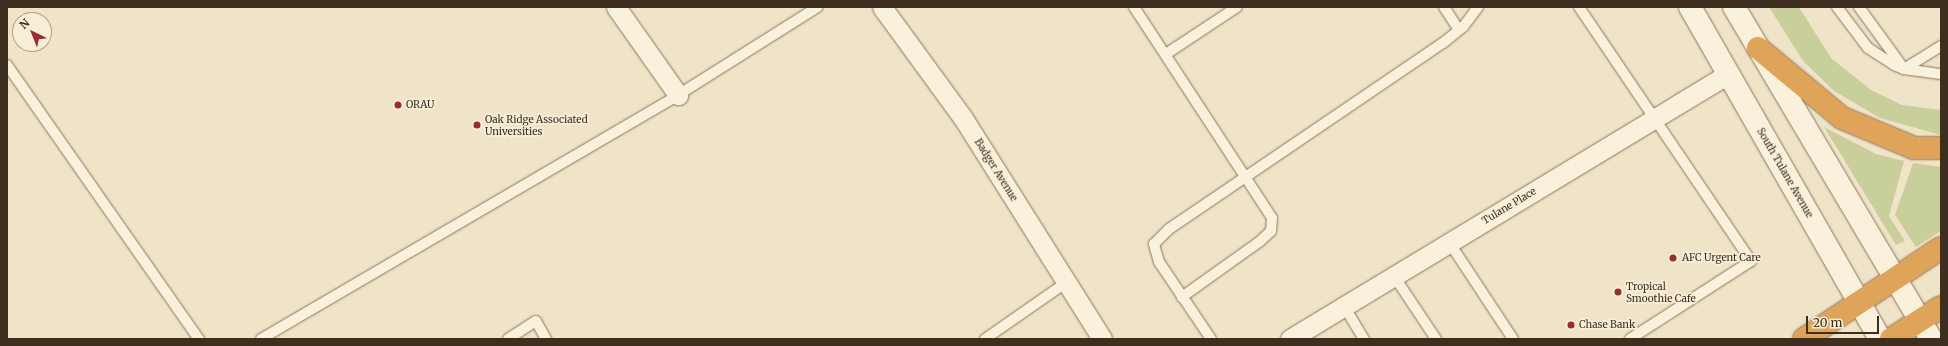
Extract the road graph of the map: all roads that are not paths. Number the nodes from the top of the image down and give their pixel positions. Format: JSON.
{"nodes":[{"id":1,"x":616,"y":7,"type":"edge"},
{"id":2,"x":818,"y":7,"type":"edge"},
{"id":3,"x":882,"y":7,"type":"edge"},
{"id":4,"x":1134,"y":7,"type":"edge"},
{"id":5,"x":1238,"y":7,"type":"edge"},
{"id":6,"x":1444,"y":7,"type":"edge"},
{"id":7,"x":1478,"y":7,"type":"edge"},
{"id":8,"x":1579,"y":7,"type":"edge"},
{"id":9,"x":1690,"y":7,"type":"edge"},
{"id":10,"x":1734,"y":7,"type":"edge"},
{"id":11,"x":1837,"y":7,"type":"edge"},
{"id":12,"x":1859,"y":7,"type":"edge"},
{"id":13,"x":1459,"y":30,"type":"junction"},
{"id":14,"x":1941,"y":46,"type":"edge"},
{"id":15,"x":1758,"y":48,"type":"junction"},
{"id":16,"x":1166,"y":54,"type":"junction"},
{"id":17,"x":7,"y":65,"type":"edge"},
{"id":18,"x":1904,"y":69,"type":"junction"},
{"id":19,"x":1728,"y":74,"type":"junction"},
{"id":20,"x":1941,"y":74,"type":"edge"},
{"id":21,"x":678,"y":95,"type":"junction"},
{"id":22,"x":1654,"y":118,"type":"junction"},
{"id":23,"x":1941,"y":148,"type":"edge"},
{"id":24,"x":1248,"y":176,"type":"junction"},
{"id":25,"x":1449,"y":242,"type":"junction"},
{"id":26,"x":1941,"y":248,"type":"edge"},
{"id":27,"x":1394,"y":276,"type":"junction"},
{"id":28,"x":1895,"y":280,"type":"junction"},
{"id":29,"x":1066,"y":282,"type":"junction"},
{"id":30,"x":1182,"y":297,"type":"junction"},
{"id":31,"x":1859,"y":304,"type":"junction"},
{"id":32,"x":1344,"y":306,"type":"junction"},
{"id":33,"x":1941,"y":306,"type":"edge"},
{"id":34,"x":1920,"y":320,"type":"junction"},
{"id":35,"x":983,"y":338,"type":"edge"},
{"id":36,"x":199,"y":339,"type":"edge"},
{"id":37,"x":262,"y":339,"type":"edge"},
{"id":38,"x":508,"y":339,"type":"edge"},
{"id":39,"x":546,"y":339,"type":"edge"},
{"id":40,"x":1102,"y":339,"type":"edge"},
{"id":41,"x":1211,"y":339,"type":"edge"},
{"id":42,"x":1290,"y":339,"type":"edge"},
{"id":43,"x":1364,"y":339,"type":"edge"},
{"id":44,"x":1436,"y":339,"type":"edge"},
{"id":45,"x":1513,"y":339,"type":"edge"},
{"id":46,"x":1630,"y":339,"type":"edge"},
{"id":47,"x":1804,"y":339,"type":"edge"},
{"id":48,"x":1880,"y":339,"type":"edge"},
{"id":49,"x":1891,"y":339,"type":"edge"},
{"id":50,"x":1931,"y":339,"type":"edge"}],
"edges":[{"from":1,"to":21,"type":"street"},
{"from":2,"to":21,"type":"lane"},
{"from":3,"to":29,"type":"street","name":"Badger Avenue"},
{"from":4,"to":16,"type":"lane"},
{"from":5,"to":16,"type":"lane"},
{"from":6,"to":13,"type":"lane"},
{"from":7,"to":13,"type":"lane"},
{"from":8,"to":22,"type":"lane"},
{"from":9,"to":19,"type":"main road","name":"South Tulane Avenue"},
{"from":10,"to":15,"type":"main road"},
{"from":11,"to":18,"type":"lane"},
{"from":12,"to":18,"type":"lane"},
{"from":13,"to":24,"type":"lane"},
{"from":14,"to":18,"type":"lane"},
{"from":15,"to":23,"type":"highway"},
{"from":15,"to":28,"type":"main road"},
{"from":16,"to":24,"type":"lane"},
{"from":17,"to":36,"type":"lane"},
{"from":18,"to":20,"type":"lane"},
{"from":19,"to":22,"type":"street","name":"Tulane Place"},
{"from":19,"to":31,"type":"main road","name":"South Tulane Avenue"},
{"from":21,"to":37,"type":"lane"},
{"from":22,"to":25,"type":"street","name":"Tulane Place"},
{"from":22,"to":46,"type":"lane"},
{"from":24,"to":30,"type":"lane"},
{"from":24,"to":30,"type":"lane"},
{"from":25,"to":27,"type":"street","name":"Tulane Place"},
{"from":25,"to":45,"type":"lane"},
{"from":26,"to":28,"type":"highway"},
{"from":27,"to":32,"type":"street","name":"Tulane Place"},
{"from":27,"to":44,"type":"lane"},
{"from":28,"to":31,"type":"highway"},
{"from":28,"to":34,"type":"main road"},
{"from":29,"to":35,"type":"lane"},
{"from":29,"to":40,"type":"street","name":"Badger Avenue"},
{"from":30,"to":41,"type":"lane"},
{"from":31,"to":47,"type":"highway"},
{"from":31,"to":48,"type":"main road","name":"South Tulane Avenue"},
{"from":32,"to":42,"type":"street","name":"Tulane Place"},
{"from":32,"to":43,"type":"lane"},
{"from":33,"to":34,"type":"highway"},
{"from":34,"to":49,"type":"highway"},
{"from":34,"to":50,"type":"main road"},
{"from":38,"to":39,"type":"lane"}]}
